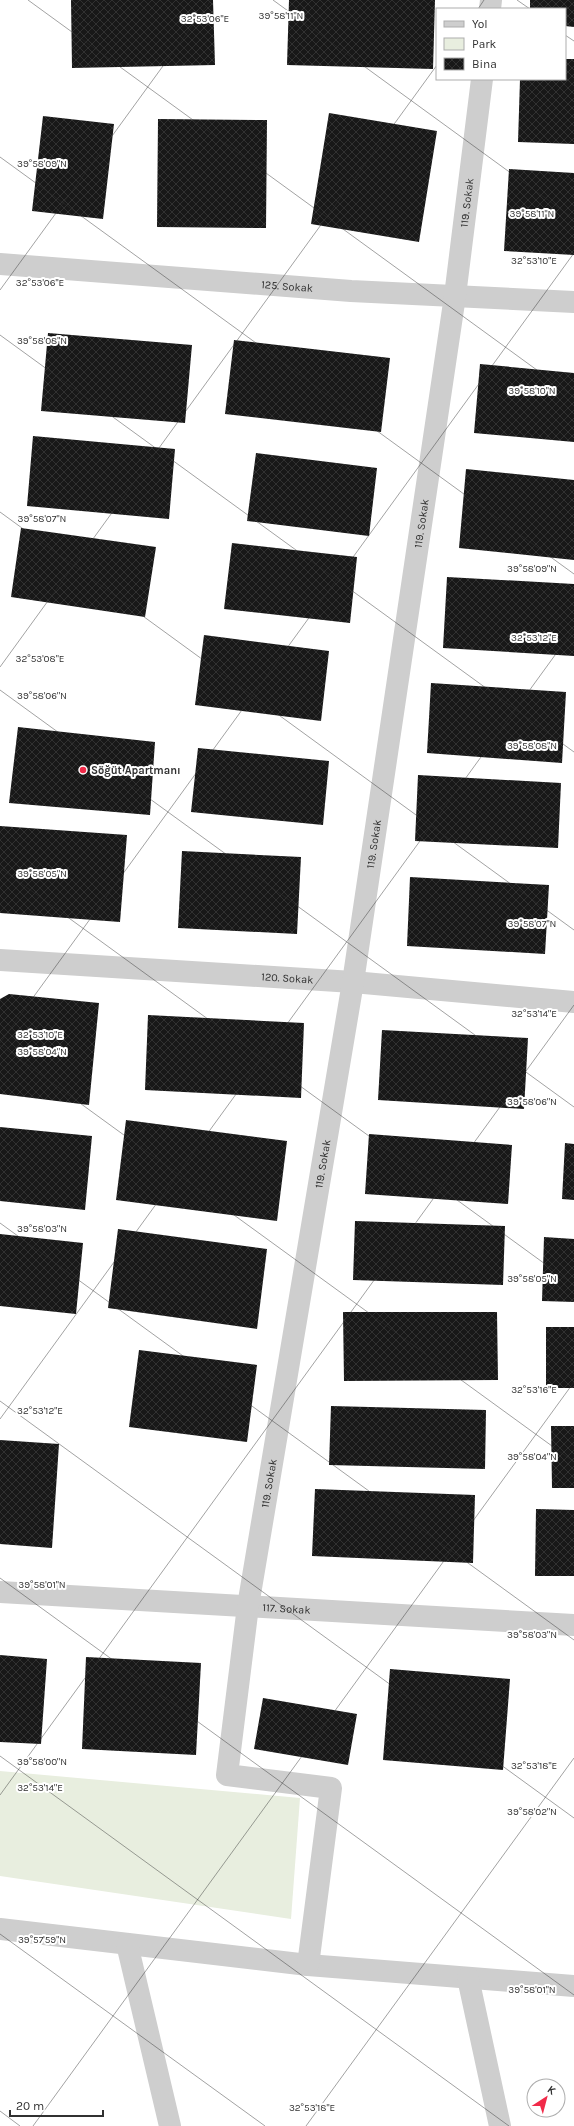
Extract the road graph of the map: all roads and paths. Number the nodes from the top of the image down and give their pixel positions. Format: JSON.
{"nodes":[{"id":1,"x":482,"y":80,"type":"edge"},
{"id":2,"x":0,"y":264,"type":"edge"},
{"id":3,"x":455,"y":296,"type":"junction"},
{"id":4,"x":574,"y":302,"type":"edge"},
{"id":5,"x":0,"y":960,"type":"edge"},
{"id":6,"x":353,"y":982,"type":"junction"},
{"id":7,"x":574,"y":1002,"type":"edge"},
{"id":8,"x":0,"y":1592,"type":"edge"},
{"id":9,"x":248,"y":1606,"type":"junction"},
{"id":10,"x":574,"y":1625,"type":"edge"},
{"id":11,"x":0,"y":1929,"type":"edge"},
{"id":12,"x":127,"y":1944,"type":"junction"},
{"id":13,"x":308,"y":1965,"type":"junction"},
{"id":14,"x":468,"y":1978,"type":"junction"},
{"id":15,"x":574,"y":1986,"type":"edge"},
{"id":16,"x":170,"y":2126,"type":"edge"},
{"id":17,"x":500,"y":2126,"type":"edge"}],
"edges":[{"from":1,"to":3,"type":"street","name":"119. Sokak"},
{"from":2,"to":3,"type":"street","name":"125. Sokak"},
{"from":3,"to":4,"type":"street","name":"125. Sokak"},
{"from":3,"to":6,"type":"street","name":"119. Sokak"},
{"from":5,"to":6,"type":"street","name":"120. Sokak"},
{"from":6,"to":7,"type":"street","name":"120. Sokak"},
{"from":6,"to":9,"type":"street","name":"119. Sokak"},
{"from":8,"to":9,"type":"street","name":"117. Sokak"},
{"from":9,"to":10,"type":"street","name":"117. Sokak"},
{"from":9,"to":13,"type":"street","name":"119. Sokak"},
{"from":11,"to":12,"type":"street"},
{"from":12,"to":13,"type":"street"},
{"from":12,"to":16,"type":"street"},
{"from":13,"to":14,"type":"street"},
{"from":14,"to":15,"type":"street"},
{"from":14,"to":17,"type":"street"}]}
